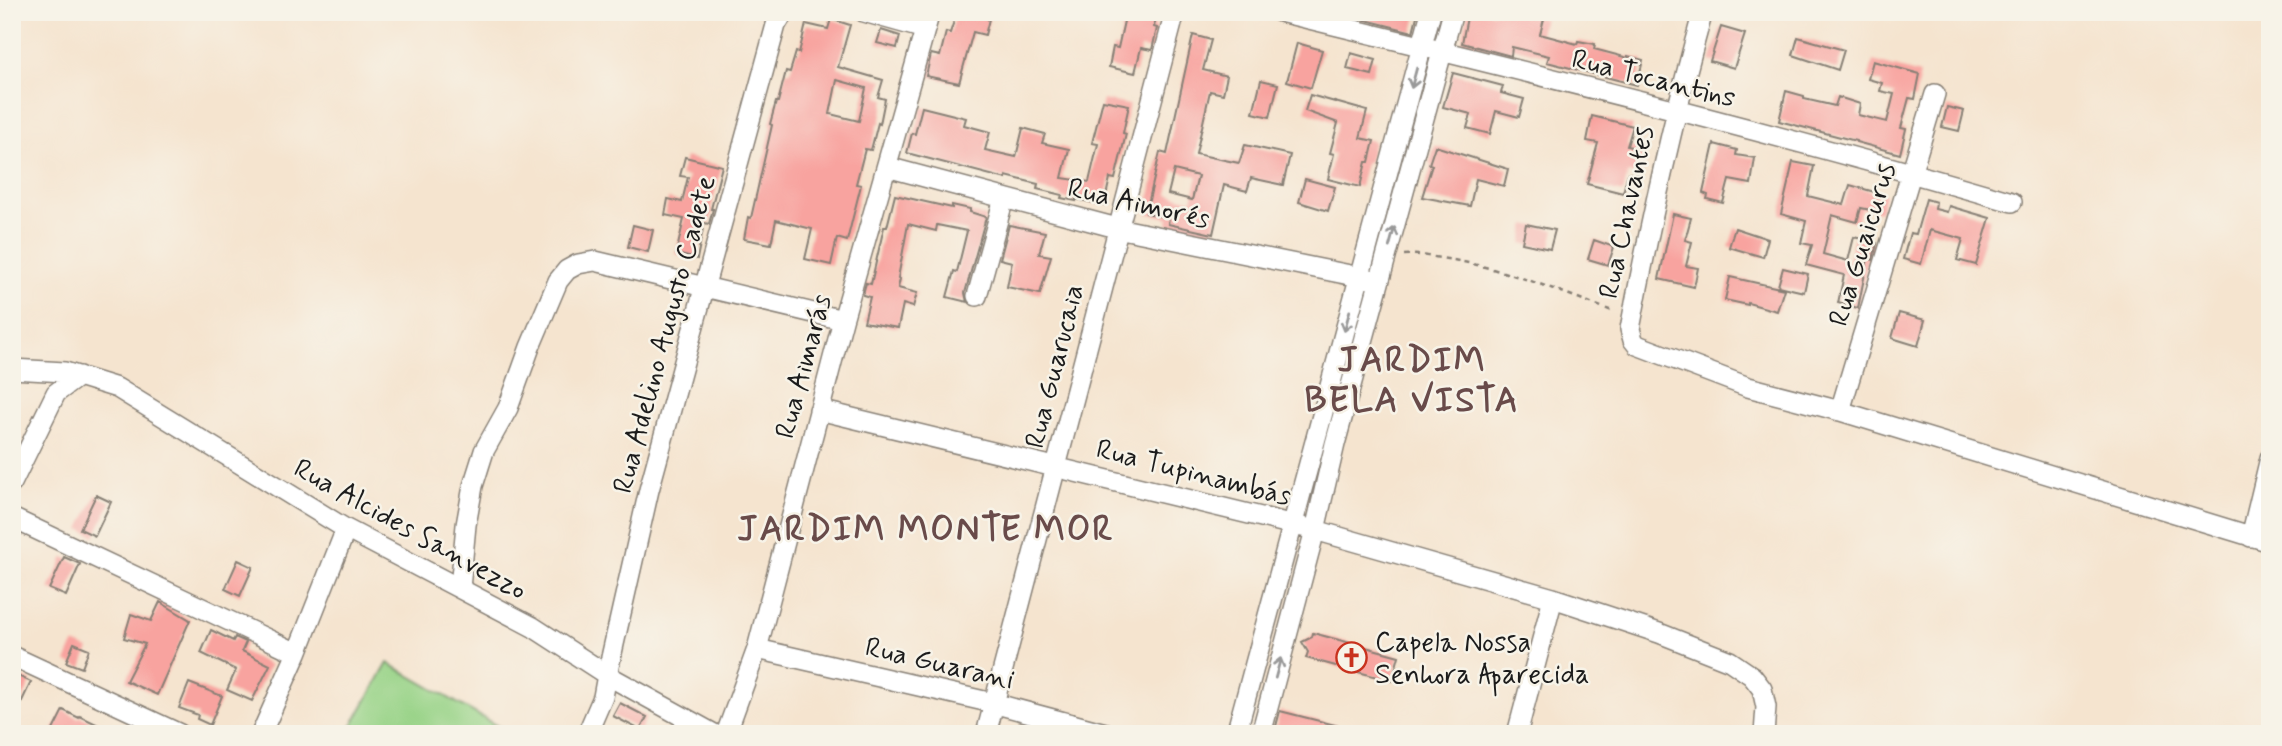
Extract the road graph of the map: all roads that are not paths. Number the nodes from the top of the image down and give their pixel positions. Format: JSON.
{"nodes":[{"id":1,"x":784,"y":12,"type":"edge"},
{"id":2,"x":864,"y":12,"type":"edge"},
{"id":3,"x":1175,"y":12,"type":"edge"},
{"id":4,"x":1280,"y":12,"type":"edge"},
{"id":5,"x":1431,"y":12,"type":"edge"},
{"id":6,"x":1453,"y":12,"type":"edge"},
{"id":7,"x":1702,"y":15,"type":"dead end"},
{"id":8,"x":927,"y":21,"type":"edge"},
{"id":9,"x":1422,"y":47,"type":"junction"},
{"id":10,"x":1443,"y":51,"type":"junction"},
{"id":11,"x":1935,"y":94,"type":"dead end"},
{"id":12,"x":1675,"y":111,"type":"junction"},
{"id":13,"x":887,"y":167,"type":"junction"},
{"id":14,"x":1912,"y":173,"type":"junction"},
{"id":15,"x":1004,"y":198,"type":"junction"},
{"id":16,"x":2012,"y":202,"type":"dead end"},
{"id":17,"x":1117,"y":228,"type":"junction"},
{"id":18,"x":1359,"y":278,"type":"junction"},
{"id":19,"x":1381,"y":280,"type":"junction"},
{"id":20,"x":703,"y":287,"type":"junction"},
{"id":21,"x":977,"y":296,"type":"dead end"},
{"id":22,"x":843,"y":320,"type":"junction"},
{"id":23,"x":12,"y":369,"type":"edge"},
{"id":24,"x":79,"y":376,"type":"junction"},
{"id":25,"x":820,"y":410,"type":"junction"},
{"id":26,"x":1840,"y":411,"type":"junction"},
{"id":27,"x":2270,"y":458,"type":"edge"},
{"id":28,"x":1056,"y":466,"type":"junction"},
{"id":29,"x":12,"y":483,"type":"edge"},
{"id":30,"x":12,"y":518,"type":"edge"},
{"id":31,"x":1292,"y":524,"type":"junction"},
{"id":32,"x":346,"y":528,"type":"junction"},
{"id":33,"x":1315,"y":530,"type":"junction"},
{"id":34,"x":2260,"y":539,"type":"edge"},
{"id":35,"x":460,"y":588,"type":"junction"},
{"id":36,"x":1553,"y":598,"type":"junction"},
{"id":37,"x":757,"y":649,"type":"junction"},
{"id":38,"x":297,"y":653,"type":"junction"},
{"id":39,"x":12,"y":656,"type":"edge"},
{"id":40,"x":607,"y":675,"type":"junction"},
{"id":41,"x":993,"y":702,"type":"junction"},
{"id":42,"x":180,"y":734,"type":"edge"},
{"id":43,"x":261,"y":734,"type":"edge"},
{"id":44,"x":587,"y":734,"type":"edge"},
{"id":45,"x":714,"y":734,"type":"edge"},
{"id":46,"x":726,"y":734,"type":"edge"},
{"id":47,"x":986,"y":734,"type":"edge"},
{"id":48,"x":1109,"y":734,"type":"edge"},
{"id":49,"x":1236,"y":734,"type":"edge"},
{"id":50,"x":1261,"y":734,"type":"edge"},
{"id":51,"x":1517,"y":734,"type":"edge"},
{"id":52,"x":1764,"y":734,"type":"edge"}],
"edges":[{"from":1,"to":20,"type":"street","name":"Rua Adelino Augusto Cadete"},
{"from":2,"to":8,"type":"street"},
{"from":3,"to":17,"type":"street","name":"Rua Guarucaia"},
{"from":4,"to":9,"type":"street","name":"Rua Tocantins"},
{"from":5,"to":9,"type":"street"},
{"from":6,"to":10,"type":"street"},
{"from":7,"to":12,"type":"street","name":"Rua Chavantes"},
{"from":8,"to":13,"type":"street","name":"Rua Aimarás"},
{"from":9,"to":10,"type":"street","name":"Rua Tocantins"},
{"from":9,"to":18,"type":"street","one_way":true},
{"from":10,"to":12,"type":"street","name":"Rua Tocantins"},
{"from":19,"to":10,"type":"street","one_way":true},
{"from":11,"to":14,"type":"street","name":"Rua Guaicurus"},
{"from":12,"to":14,"type":"street","name":"Rua Tocantins"},
{"from":12,"to":26,"type":"street","name":"Rua Chavantes"},
{"from":13,"to":15,"type":"street","name":"Rua Aimorés"},
{"from":13,"to":22,"type":"street","name":"Rua Aimarás"},
{"from":14,"to":16,"type":"street","name":"Rua Tocantins"},
{"from":14,"to":26,"type":"street","name":"Rua Guaicurus"},
{"from":15,"to":17,"type":"street","name":"Rua Aimorés"},
{"from":15,"to":21,"type":"street"},
{"from":17,"to":18,"type":"street","name":"Rua Aimorés"},
{"from":17,"to":28,"type":"street","name":"Rua Guarucaia"},
{"from":18,"to":19,"type":"street","name":"Rua Aimorés"},
{"from":18,"to":31,"type":"street","one_way":true},
{"from":19,"to":33,"type":"street"},
{"from":20,"to":22,"type":"street"},
{"from":20,"to":35,"type":"street"},
{"from":20,"to":40,"type":"street","name":"Rua Adelino Augusto Cadete"},
{"from":22,"to":25,"type":"street","name":"Rua Aimarás"},
{"from":23,"to":24,"type":"street","name":"Rua Alcides Sanvezzo"},
{"from":24,"to":29,"type":"street"},
{"from":24,"to":32,"type":"street","name":"Rua Alcides Sanvezzo"},
{"from":25,"to":28,"type":"street","name":"Rua Tupinambás"},
{"from":25,"to":37,"type":"street","name":"Rua Aimarás"},
{"from":26,"to":34,"type":"street"},
{"from":27,"to":34,"type":"street"},
{"from":28,"to":31,"type":"street","name":"Rua Tupinambás"},
{"from":28,"to":41,"type":"street","name":"Rua Guarucaia"},
{"from":30,"to":38,"type":"street"},
{"from":31,"to":33,"type":"street","name":"Rua Tupinambás"},
{"from":31,"to":49,"type":"street"},
{"from":32,"to":35,"type":"street","name":"Rua Alcides Sanvezzo"},
{"from":32,"to":38,"type":"street"},
{"from":33,"to":36,"type":"street","name":"Rua Tupinambás"},
{"from":50,"to":33,"type":"street","one_way":true},
{"from":35,"to":40,"type":"street","name":"Rua Alcides Sanvezzo"},
{"from":36,"to":51,"type":"street"},
{"from":36,"to":52,"type":"street","name":"Rua Tupinambás"},
{"from":37,"to":41,"type":"street","name":"Rua Guarani"},
{"from":37,"to":46,"type":"street","name":"Rua Aimarás"},
{"from":38,"to":43,"type":"street"},
{"from":39,"to":42,"type":"street"},
{"from":40,"to":44,"type":"street","name":"Rua Adelino Augusto Cadete"},
{"from":40,"to":45,"type":"street","name":"Rua Alcides Sanvezzo"},
{"from":41,"to":47,"type":"street","name":"Rua Guarucaia"},
{"from":41,"to":48,"type":"street","name":"Rua Guarani"}]}
